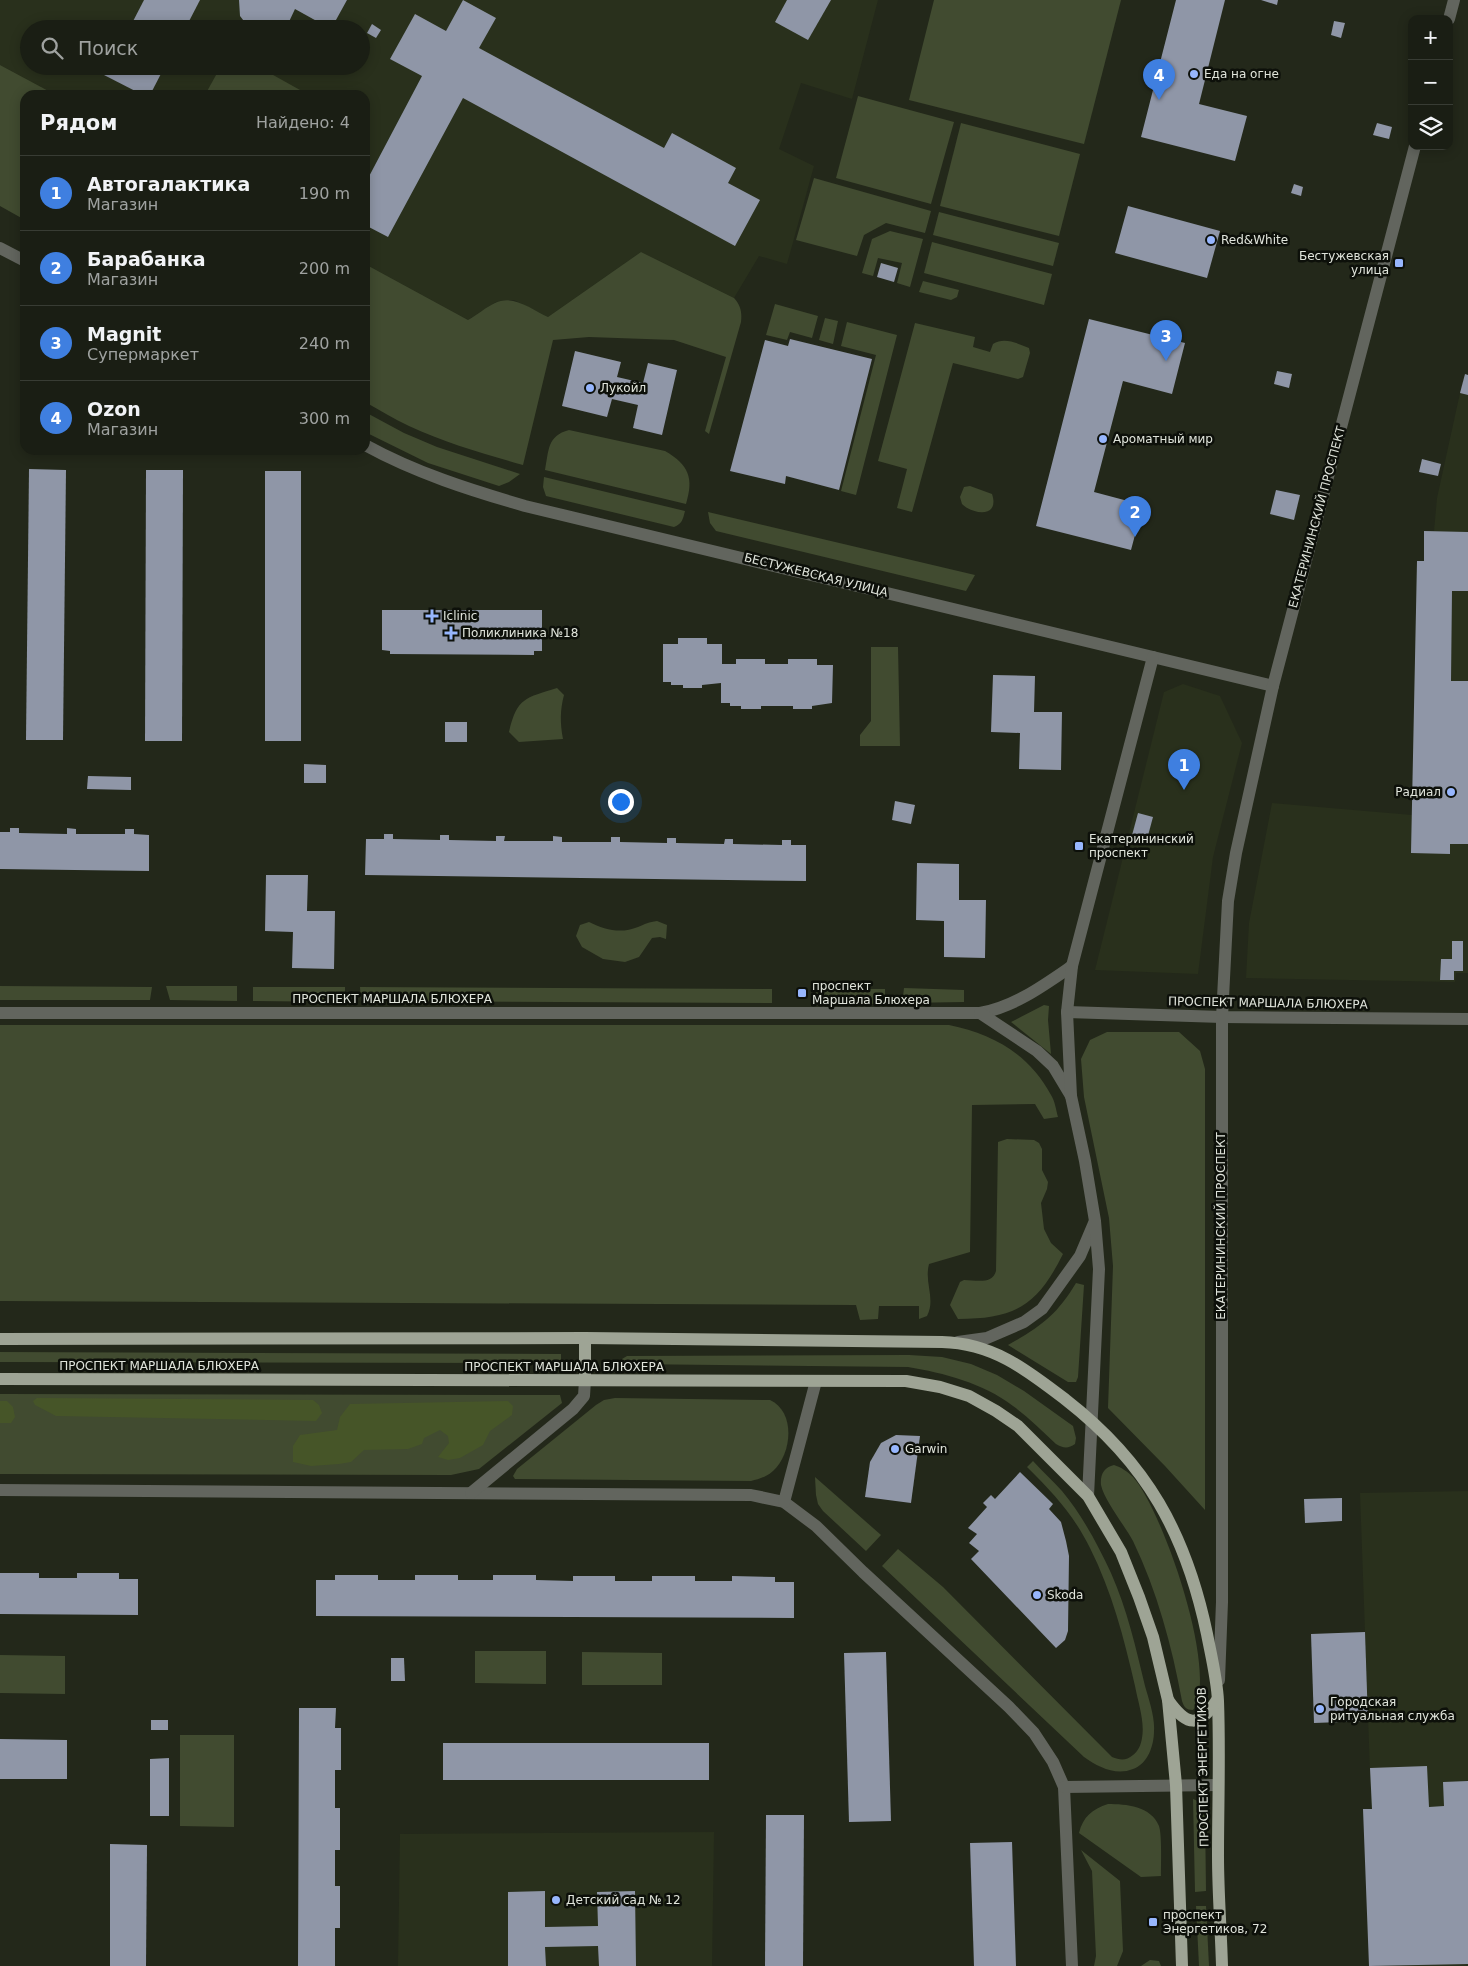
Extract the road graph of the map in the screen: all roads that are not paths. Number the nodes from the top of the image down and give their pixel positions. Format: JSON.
{"nodes":[{"id":1,"x":1454,"y":0,"type":"edge"},
{"id":2,"x":1450,"y":15,"type":"edge"},
{"id":3,"x":1414,"y":150,"type":"edge"},
{"id":4,"x":0,"y":248,"type":"edge"},
{"id":5,"x":20,"y":258,"type":"edge"},
{"id":6,"x":370,"y":447,"type":"edge"},
{"id":7,"x":1153,"y":657,"type":"junction"},
{"id":8,"x":1273,"y":686,"type":"junction"},
{"id":9,"x":1072,"y":966,"type":"junction"},
{"id":10,"x":0,"y":1012,"type":"edge"},
{"id":11,"x":1067,"y":1012,"type":"junction"},
{"id":12,"x":980,"y":1013,"type":"junction"},
{"id":13,"x":1222,"y":1017,"type":"junction"},
{"id":14,"x":1468,"y":1019,"type":"edge"},
{"id":15,"x":1071,"y":1096,"type":"junction"},
{"id":16,"x":1095,"y":1221,"type":"junction"},
{"id":17,"x":585,"y":1338,"type":"junction"},
{"id":18,"x":0,"y":1339,"type":"edge"},
{"id":19,"x":955,"y":1342,"type":"junction"},
{"id":20,"x":0,"y":1379,"type":"edge"},
{"id":21,"x":585,"y":1380,"type":"junction"},
{"id":22,"x":816,"y":1381,"type":"junction"},
{"id":23,"x":1093,"y":1421,"type":"junction"},
{"id":24,"x":0,"y":1490,"type":"edge"},
{"id":25,"x":471,"y":1493,"type":"junction"},
{"id":26,"x":1088,"y":1496,"type":"junction"},
{"id":27,"x":784,"y":1502,"type":"junction"},
{"id":28,"x":1218,"y":1699,"type":"junction"},
{"id":29,"x":1168,"y":1700,"type":"junction"},
{"id":30,"x":1176,"y":1785,"type":"junction"},
{"id":31,"x":1218,"y":1785,"type":"junction"},
{"id":32,"x":1064,"y":1787,"type":"junction"},
{"id":33,"x":1072,"y":1966,"type":"edge"},
{"id":34,"x":1182,"y":1966,"type":"edge"},
{"id":35,"x":1222,"y":1966,"type":"edge"}],
"edges":[{"from":1,"to":2,"type":"street"},
{"from":3,"to":8,"type":"street","name":"ЕКАТЕРИНИНСКИЙ ПРОСПЕКТ"},
{"from":4,"to":5,"type":"street"},
{"from":6,"to":7,"type":"street","name":"БЕСТУЖЕВСКАЯ УЛИЦА"},
{"from":7,"to":8,"type":"street","name":"БЕСТУЖЕВСКАЯ УЛИЦА"},
{"from":7,"to":9,"type":"street"},
{"from":8,"to":13,"type":"street","name":"ЕКАТЕРИНИНСКИЙ ПРОСПЕКТ"},
{"from":9,"to":11,"type":"street"},
{"from":9,"to":12,"type":"street","name":"ПРОСПЕКТ МАРШАЛА БЛЮХЕРА"},
{"from":10,"to":12,"type":"street","name":"ПРОСПЕКТ МАРШАЛА БЛЮХЕРА"},
{"from":11,"to":13,"type":"street","name":"ПРОСПЕКТ МАРШАЛА БЛЮХЕРА"},
{"from":11,"to":15,"type":"street"},
{"from":12,"to":15,"type":"street"},
{"from":13,"to":14,"type":"street","name":"ПРОСПЕКТ МАРШАЛА БЛЮХЕРА"},
{"from":13,"to":28,"type":"street","name":"ЕКАТЕРИНИНСКИЙ ПРОСПЕКТ"},
{"from":15,"to":16,"type":"street"},
{"from":16,"to":19,"type":"street"},
{"from":16,"to":23,"type":"street"},
{"from":17,"to":18,"type":"main road"},
{"from":17,"to":19,"type":"main road"},
{"from":17,"to":21,"type":"main road"},
{"from":19,"to":23,"type":"main road"},
{"from":20,"to":21,"type":"main road","name":"ПРОСПЕКТ МАРШАЛА БЛЮХЕРА"},
{"from":21,"to":22,"type":"main road","name":"ПРОСПЕКТ МАРШАЛА БЛЮХЕРА"},
{"from":21,"to":25,"type":"street"},
{"from":22,"to":26,"type":"main road","name":"ПРОСПЕКТ МАРШАЛА БЛЮХЕРА"},
{"from":22,"to":27,"type":"street"},
{"from":23,"to":26,"type":"street"},
{"from":23,"to":28,"type":"main road","name":"ПРОСПЕКТ ЭНЕРГЕТИКОВ"},
{"from":24,"to":25,"type":"street"},
{"from":25,"to":27,"type":"street"},
{"from":26,"to":29,"type":"main road"},
{"from":27,"to":32,"type":"street"},
{"from":28,"to":29,"type":"main road"},
{"from":28,"to":31,"type":"main road","name":"ПРОСПЕКТ ЭНЕРГЕТИКОВ"},
{"from":29,"to":30,"type":"main road"},
{"from":30,"to":31,"type":"street"},
{"from":30,"to":32,"type":"street"},
{"from":30,"to":34,"type":"main road"},
{"from":31,"to":35,"type":"main road","name":"ПРОСПЕКТ ЭНЕРГЕТИКОВ"},
{"from":32,"to":33,"type":"street"}]}
